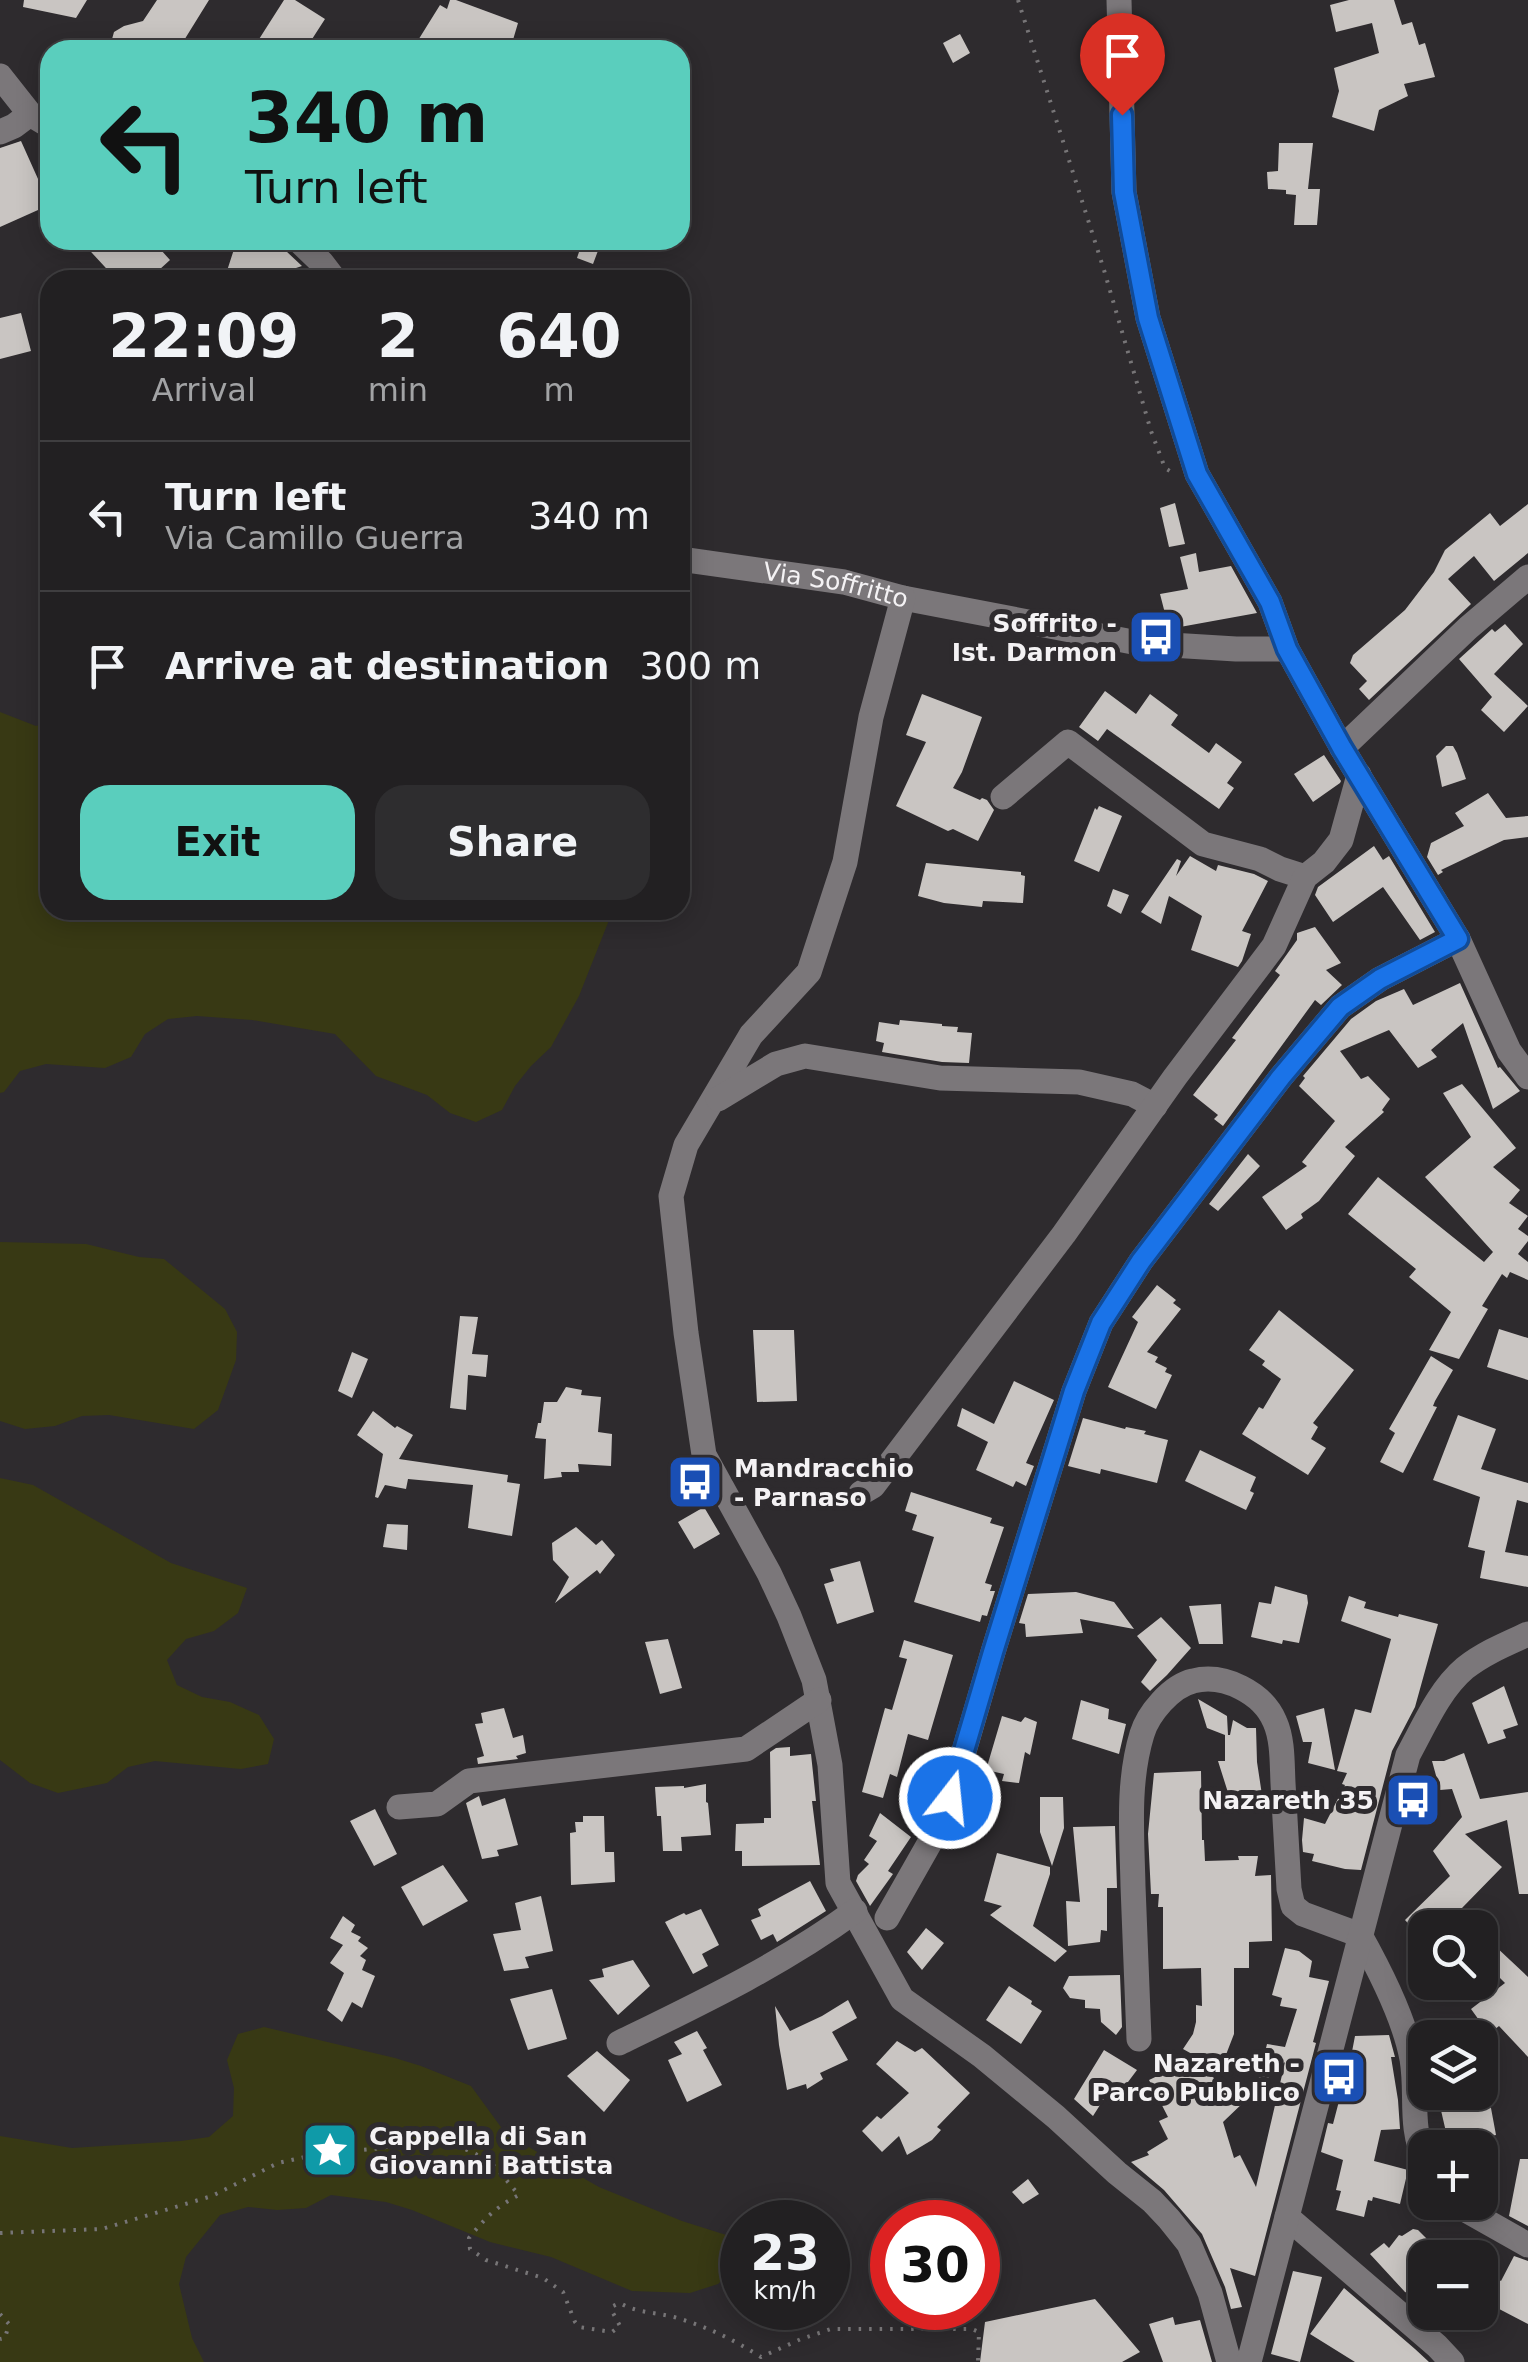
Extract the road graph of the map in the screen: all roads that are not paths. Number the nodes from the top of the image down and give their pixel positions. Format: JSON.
{"nodes":[{"id":1,"x":1119,"y":0,"type":"edge"},
{"id":2,"x":0,"y":76,"type":"edge"},
{"id":3,"x":40,"y":120,"type":"edge"},
{"id":4,"x":0,"y":132,"type":"edge"},
{"id":5,"x":308,"y":250,"type":"edge"},
{"id":6,"x":327,"y":270,"type":"edge"},
{"id":7,"x":690,"y":560,"type":"edge"},
{"id":8,"x":1528,"y":578,"type":"edge"},
{"id":9,"x":903,"y":598,"type":"junction"},
{"id":10,"x":1287,"y":649,"type":"junction"},
{"id":11,"x":1342,"y":748,"type":"junction"},
{"id":12,"x":1359,"y":775,"type":"junction"},
{"id":13,"x":1003,"y":797,"type":"dead end"},
{"id":14,"x":1305,"y":878,"type":"junction"},
{"id":15,"x":1458,"y":939,"type":"junction"},
{"id":16,"x":1528,"y":1077,"type":"edge"},
{"id":17,"x":1156,"y":1106,"type":"junction"},
{"id":18,"x":708,"y":1107,"type":"junction"},
{"id":19,"x":860,"y":1493,"type":"dead end"},
{"id":20,"x":1528,"y":1634,"type":"edge"},
{"id":21,"x":819,"y":1700,"type":"junction"},
{"id":22,"x":399,"y":1807,"type":"dead end"},
{"id":23,"x":855,"y":1910,"type":"junction"},
{"id":24,"x":888,"y":1918,"type":"dead end"},
{"id":25,"x":1360,"y":1936,"type":"junction"},
{"id":26,"x":1139,"y":2039,"type":"dead end"},
{"id":27,"x":619,"y":2043,"type":"dead end"},
{"id":28,"x":1415,"y":2130,"type":"edge"},
{"id":29,"x":1287,"y":2217,"type":"junction"},
{"id":30,"x":1484,"y":2220,"type":"edge"},
{"id":31,"x":1528,"y":2245,"type":"edge"},
{"id":32,"x":1229,"y":2362,"type":"edge"},
{"id":33,"x":1248,"y":2362,"type":"edge"},
{"id":34,"x":1452,"y":2362,"type":"edge"}],
"edges":[{"from":1,"to":10,"type":"street"},
{"from":2,"to":3,"type":"street"},
{"from":3,"to":4,"type":"street"},
{"from":5,"to":6,"type":"street"},
{"from":7,"to":9,"type":"street","name":"Via Soffritto"},
{"from":8,"to":11,"type":"street"},
{"from":9,"to":10,"type":"street","name":"Via Soffritto"},
{"from":9,"to":18,"type":"street"},
{"from":10,"to":11,"type":"street"},
{"from":11,"to":12,"type":"street"},
{"from":12,"to":14,"type":"street"},
{"from":12,"to":15,"type":"street"},
{"from":13,"to":14,"type":"street"},
{"from":14,"to":17,"type":"street"},
{"from":15,"to":16,"type":"street"},
{"from":15,"to":24,"type":"street"},
{"from":17,"to":18,"type":"street"},
{"from":17,"to":19,"type":"street"},
{"from":18,"to":21,"type":"street"},
{"from":20,"to":25,"type":"street"},
{"from":21,"to":22,"type":"street"},
{"from":21,"to":23,"type":"street"},
{"from":23,"to":27,"type":"street"},
{"from":23,"to":32,"type":"street"},
{"from":25,"to":26,"type":"street"},
{"from":25,"to":28,"type":"street"},
{"from":25,"to":29,"type":"street"},
{"from":29,"to":33,"type":"street"},
{"from":29,"to":34,"type":"street"},
{"from":30,"to":31,"type":"street"}]}
